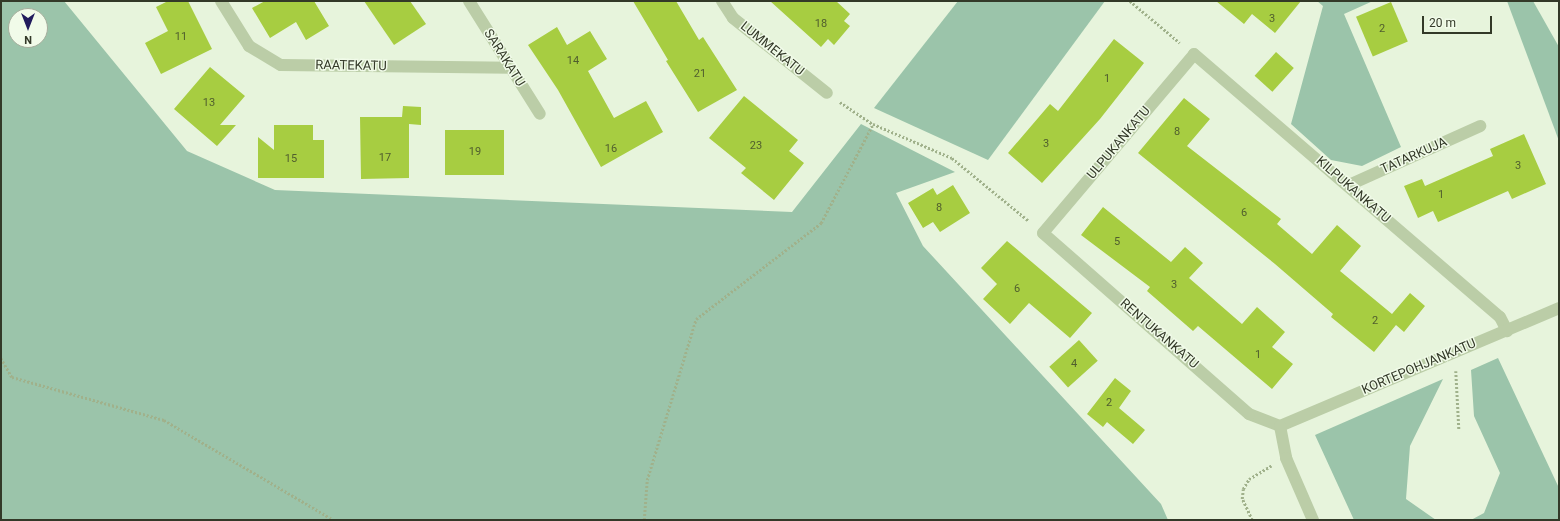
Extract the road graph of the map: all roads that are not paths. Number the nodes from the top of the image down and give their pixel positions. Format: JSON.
{"nodes":[{"id":1,"x":221,"y":1,"type":"edge"},
{"id":2,"x":469,"y":1,"type":"edge"},
{"id":3,"x":722,"y":1,"type":"edge"},
{"id":4,"x":1194,"y":54,"type":"joint"},
{"id":5,"x":511,"y":68,"type":"junction"},
{"id":6,"x":827,"y":93,"type":"road end"},
{"id":7,"x":540,"y":114,"type":"dead end"},
{"id":8,"x":1480,"y":126,"type":"dead end"},
{"id":9,"x":1349,"y":185,"type":"junction"},
{"id":10,"x":1043,"y":233,"type":"joint"},
{"id":11,"x":1559,"y":308,"type":"edge"},
{"id":12,"x":1506,"y":331,"type":"junction"},
{"id":13,"x":1280,"y":426,"type":"junction"},
{"id":14,"x":1313,"y":520,"type":"edge"}],
"edges":[{"from":1,"to":5,"type":"street","name":"RAATEKATU"},
{"from":2,"to":5,"type":"street","name":"SARAKATU"},
{"from":3,"to":6,"type":"street","name":"LUMMEKATU"},
{"from":4,"to":9,"type":"street","name":"KILPUKANKATU"},
{"from":4,"to":10,"type":"street","name":"ULPUKANKATU"},
{"from":5,"to":7,"type":"street","name":"SARAKATU"},
{"from":8,"to":9,"type":"street","name":"TATARKUJA"},
{"from":9,"to":12,"type":"street","name":"KILPUKANKATU"},
{"from":10,"to":13,"type":"street","name":"RENTUKANKATU"},
{"from":11,"to":12,"type":"street","name":"KORTEPOHJANKATU"},
{"from":12,"to":13,"type":"street","name":"KORTEPOHJANKATU"},
{"from":13,"to":14,"type":"street"}]}
